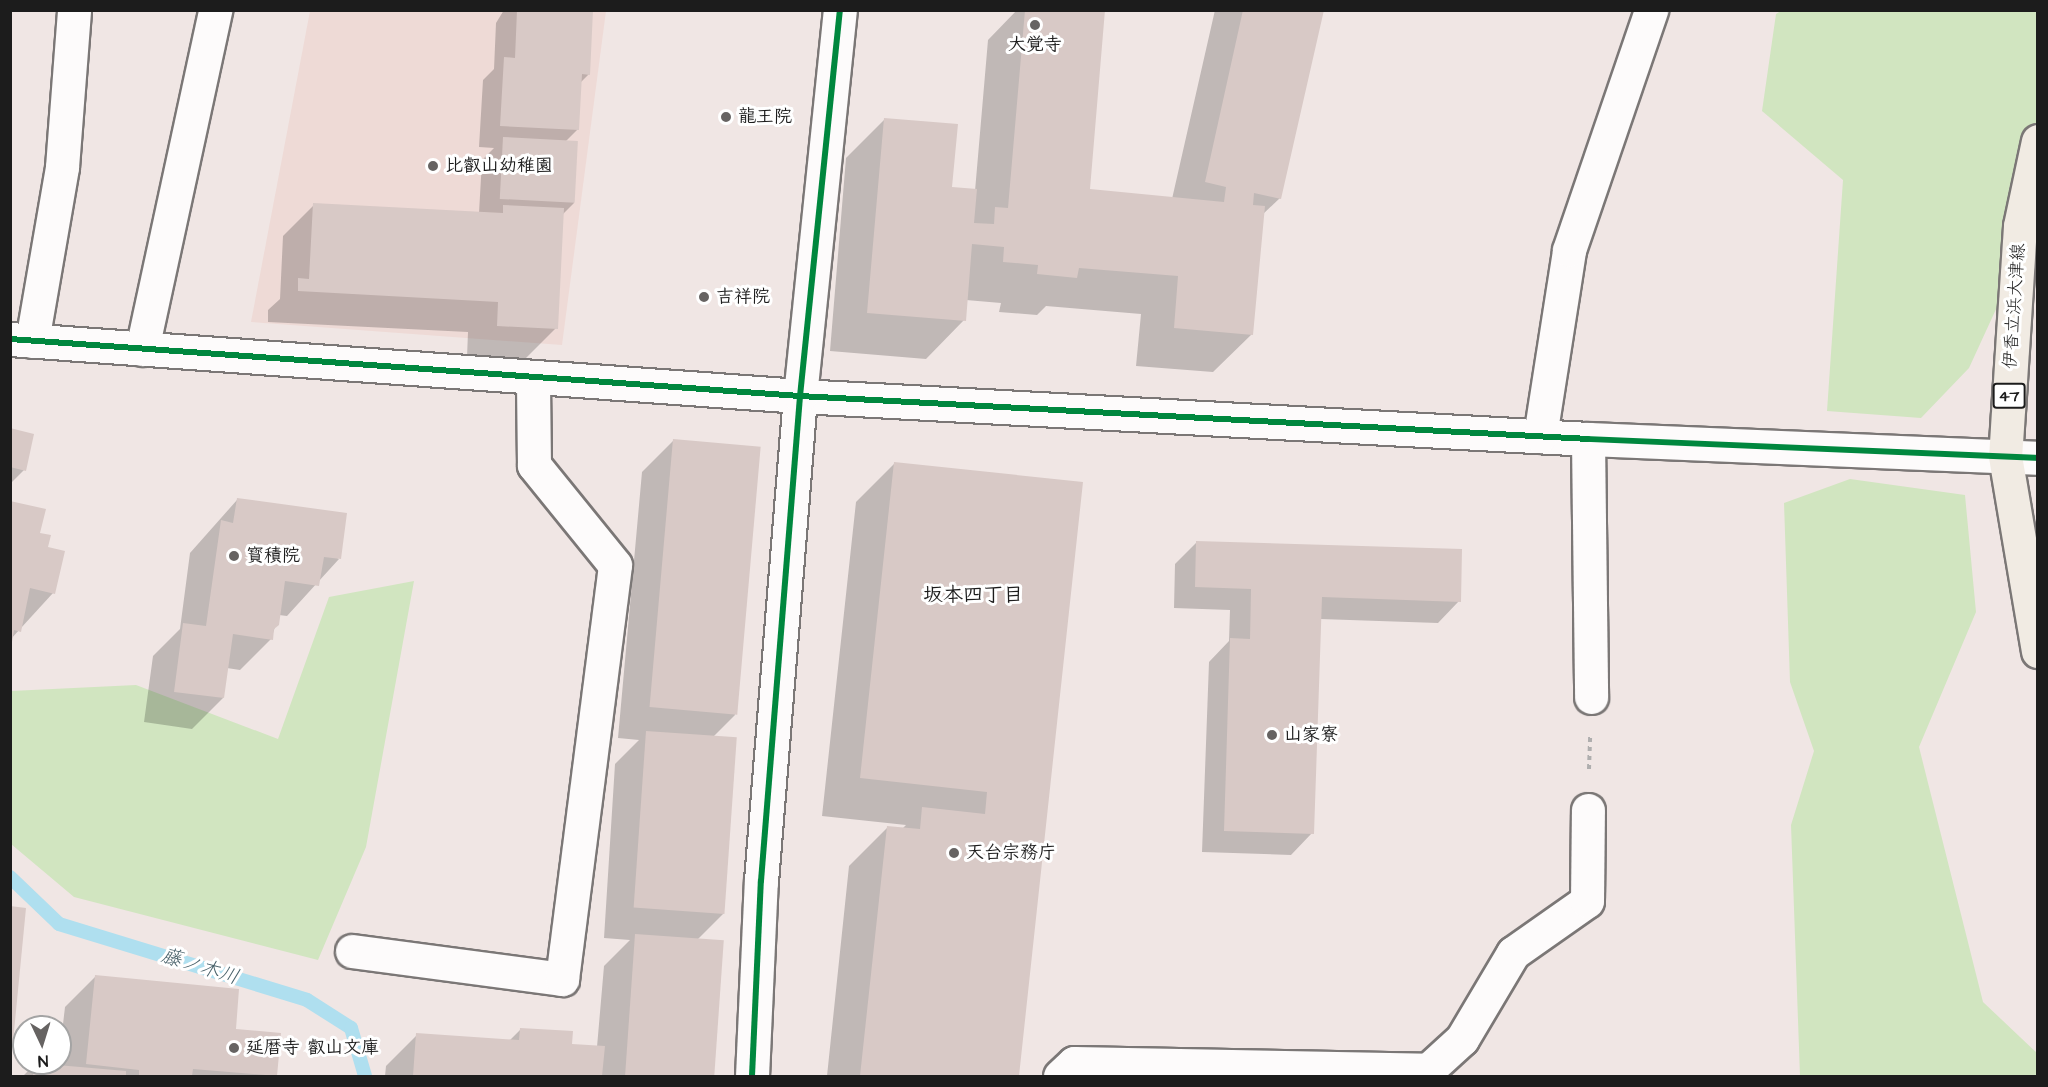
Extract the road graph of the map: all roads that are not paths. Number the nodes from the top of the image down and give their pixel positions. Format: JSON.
{"nodes":[{"id":1,"x":74,"y":10,"type":"edge"},
{"id":2,"x":215,"y":10,"type":"edge"},
{"id":3,"x":840,"y":10,"type":"edge"},
{"id":4,"x":1651,"y":10,"type":"edge"},
{"id":5,"x":2037,"y":141,"type":"edge"},
{"id":6,"x":21,"y":340,"type":"edge"},
{"id":7,"x":142,"y":349,"type":"junction"},
{"id":8,"x":533,"y":377,"type":"junction"},
{"id":9,"x":800,"y":396,"type":"junction"},
{"id":10,"x":1540,"y":436,"type":"junction"},
{"id":11,"x":1588,"y":439,"type":"junction"},
{"id":12,"x":2005,"y":456,"type":"junction"},
{"id":13,"x":2037,"y":458,"type":"edge"},
{"id":14,"x":2037,"y":651,"type":"edge"},
{"id":15,"x":1591,"y":697,"type":"road end"},
{"id":16,"x":1587,"y":810,"type":"road end"},
{"id":17,"x":352,"y":951,"type":"dead end"},
{"id":18,"x":1301,"y":1073,"type":"edge"},
{"id":19,"x":752,"y":1077,"type":"edge"},
{"id":20,"x":1059,"y":1077,"type":"edge"}],
"edges":[{"from":1,"to":6,"type":"street"},
{"from":2,"to":7,"type":"street"},
{"from":3,"to":9,"type":"street"},
{"from":4,"to":10,"type":"street"},
{"from":5,"to":12,"type":"main road","name":"伊香立浜大津線","number":"47"},
{"from":6,"to":7,"type":"street"},
{"from":7,"to":8,"type":"street"},
{"from":8,"to":9,"type":"street"},
{"from":8,"to":17,"type":"street"},
{"from":9,"to":10,"type":"street"},
{"from":9,"to":19,"type":"street"},
{"from":10,"to":11,"type":"street"},
{"from":11,"to":12,"type":"street"},
{"from":11,"to":15,"type":"street"},
{"from":12,"to":13,"type":"street"},
{"from":12,"to":14,"type":"main road","name":"伊香立浜大津線","number":"47"},
{"from":16,"to":18,"type":"street"},
{"from":18,"to":20,"type":"street"}]}
